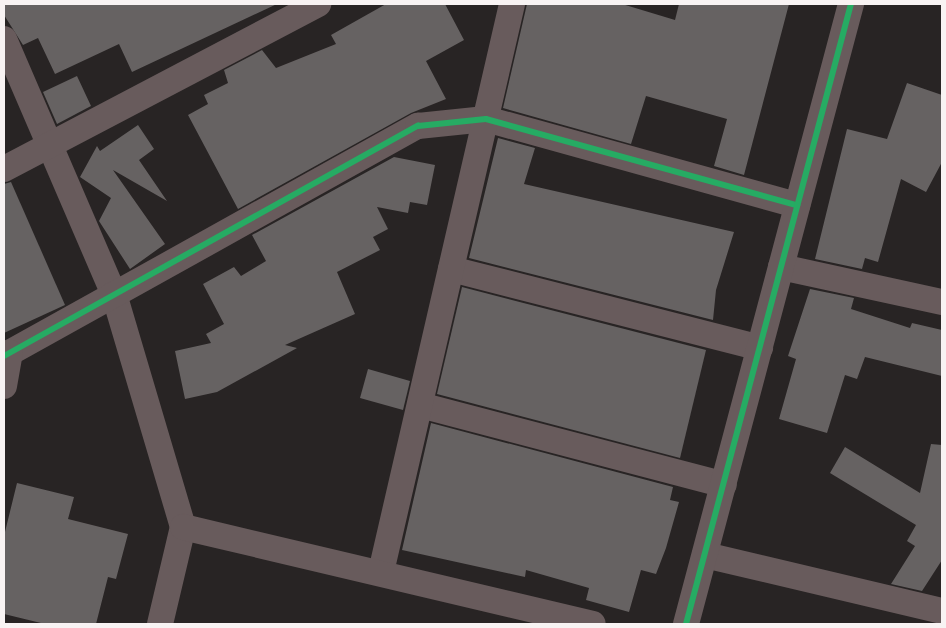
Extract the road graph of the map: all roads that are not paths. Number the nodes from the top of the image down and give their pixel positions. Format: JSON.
{"nodes":[{"id":1,"x":318,"y":4,"type":"edge"},
{"id":2,"x":512,"y":4,"type":"edge"},
{"id":3,"x":851,"y":4,"type":"edge"},
{"id":4,"x":4,"y":39,"type":"edge"},
{"id":5,"x":486,"y":119,"type":"junction"},
{"id":6,"x":48,"y":143,"type":"junction"},
{"id":7,"x":4,"y":169,"type":"edge"},
{"id":8,"x":797,"y":205,"type":"junction"},
{"id":9,"x":781,"y":267,"type":"junction"},
{"id":10,"x":451,"y":270,"type":"junction"},
{"id":11,"x":114,"y":294,"type":"junction"},
{"id":12,"x":942,"y":302,"type":"edge"},
{"id":13,"x":760,"y":348,"type":"junction"},
{"id":14,"x":7,"y":355,"type":"edge"},
{"id":15,"x":4,"y":386,"type":"edge"},
{"id":16,"x":420,"y":405,"type":"junction"},
{"id":17,"x":724,"y":485,"type":"junction"},
{"id":18,"x":183,"y":527,"type":"junction"},
{"id":19,"x":705,"y":554,"type":"junction"},
{"id":20,"x":381,"y":572,"type":"junction"},
{"id":21,"x":942,"y":611,"type":"edge"},
{"id":22,"x":530,"y":615,"type":"edge"},
{"id":23,"x":160,"y":624,"type":"edge"},
{"id":24,"x":593,"y":624,"type":"edge"},
{"id":25,"x":686,"y":624,"type":"edge"}],
"edges":[{"from":1,"to":6,"type":"street"},
{"from":2,"to":5,"type":"street"},
{"from":3,"to":8,"type":"street"},
{"from":4,"to":6,"type":"street"},
{"from":5,"to":8,"type":"street"},
{"from":5,"to":10,"type":"street"},
{"from":5,"to":11,"type":"street"},
{"from":6,"to":7,"type":"street"},
{"from":6,"to":11,"type":"street"},
{"from":8,"to":9,"type":"street"},
{"from":9,"to":12,"type":"street"},
{"from":9,"to":13,"type":"street"},
{"from":10,"to":13,"type":"street"},
{"from":10,"to":16,"type":"street"},
{"from":11,"to":14,"type":"street"},
{"from":11,"to":18,"type":"street"},
{"from":13,"to":17,"type":"street"},
{"from":14,"to":15,"type":"street"},
{"from":16,"to":17,"type":"street"},
{"from":16,"to":20,"type":"street"},
{"from":17,"to":19,"type":"street"},
{"from":18,"to":20,"type":"street"},
{"from":18,"to":23,"type":"street"},
{"from":19,"to":21,"type":"street"},
{"from":19,"to":25,"type":"street"},
{"from":20,"to":22,"type":"street"},
{"from":22,"to":24,"type":"street"}]}
